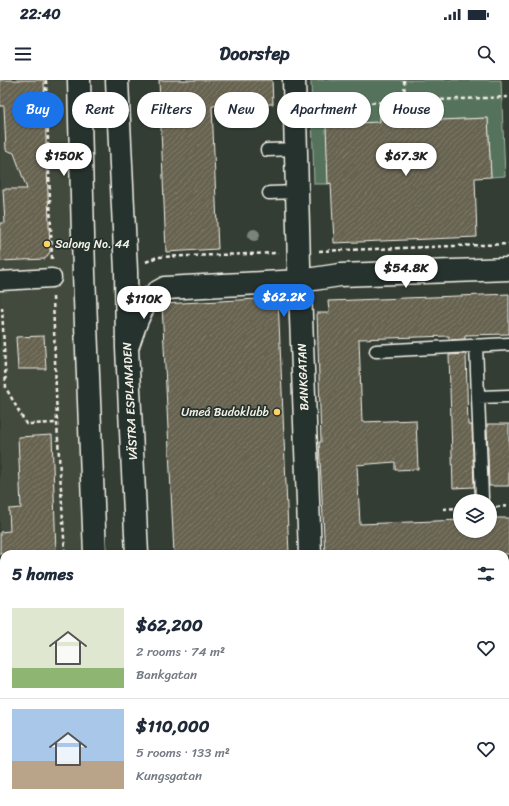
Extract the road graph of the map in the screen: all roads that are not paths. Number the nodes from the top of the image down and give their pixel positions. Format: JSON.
{"nodes":[{"id":1,"x":79,"y":80,"type":"edge"},
{"id":2,"x":294,"y":80,"type":"edge"},
{"id":3,"x":116,"y":83,"type":"edge"},
{"id":4,"x":296,"y":149,"type":"junction"},
{"id":5,"x":267,"y":150,"type":"dead end"},
{"id":6,"x":298,"y":192,"type":"junction"},
{"id":7,"x":269,"y":193,"type":"dead end"},
{"id":8,"x":509,"y":269,"type":"edge"},
{"id":9,"x":52,"y":278,"type":"road end"},
{"id":10,"x":0,"y":281,"type":"edge"},
{"id":11,"x":300,"y":281,"type":"junction"},
{"id":12,"x":509,"y":344,"type":"edge"},
{"id":13,"x":476,"y":345,"type":"junction"},
{"id":14,"x":127,"y":348,"type":"junction"},
{"id":15,"x":376,"y":351,"type":"dead end"},
{"id":16,"x":509,"y":396,"type":"edge"},
{"id":17,"x":478,"y":397,"type":"junction"},
{"id":18,"x":485,"y":494,"type":"edge"},
{"id":19,"x":95,"y":550,"type":"edge"},
{"id":20,"x":137,"y":550,"type":"edge"},
{"id":21,"x":310,"y":550,"type":"edge"}],
"edges":[{"from":1,"to":19,"type":"main road"},
{"from":2,"to":4,"type":"main road","name":"BANKGATAN"},
{"from":3,"to":14,"type":"main road","name":"VÄSTRA ESPLANADEN"},
{"from":4,"to":5,"type":"lane"},
{"from":4,"to":6,"type":"main road","name":"BANKGATAN"},
{"from":6,"to":7,"type":"lane"},
{"from":6,"to":11,"type":"main road","name":"BANKGATAN"},
{"from":8,"to":11,"type":"main road"},
{"from":9,"to":10,"type":"street"},
{"from":11,"to":14,"type":"main road"},
{"from":11,"to":21,"type":"main road","name":"BANKGATAN"},
{"from":12,"to":13,"type":"lane"},
{"from":13,"to":15,"type":"lane"},
{"from":13,"to":17,"type":"lane"},
{"from":14,"to":20,"type":"main road","name":"VÄSTRA ESPLANADEN"},
{"from":16,"to":17,"type":"lane"},
{"from":17,"to":18,"type":"lane"}]}
